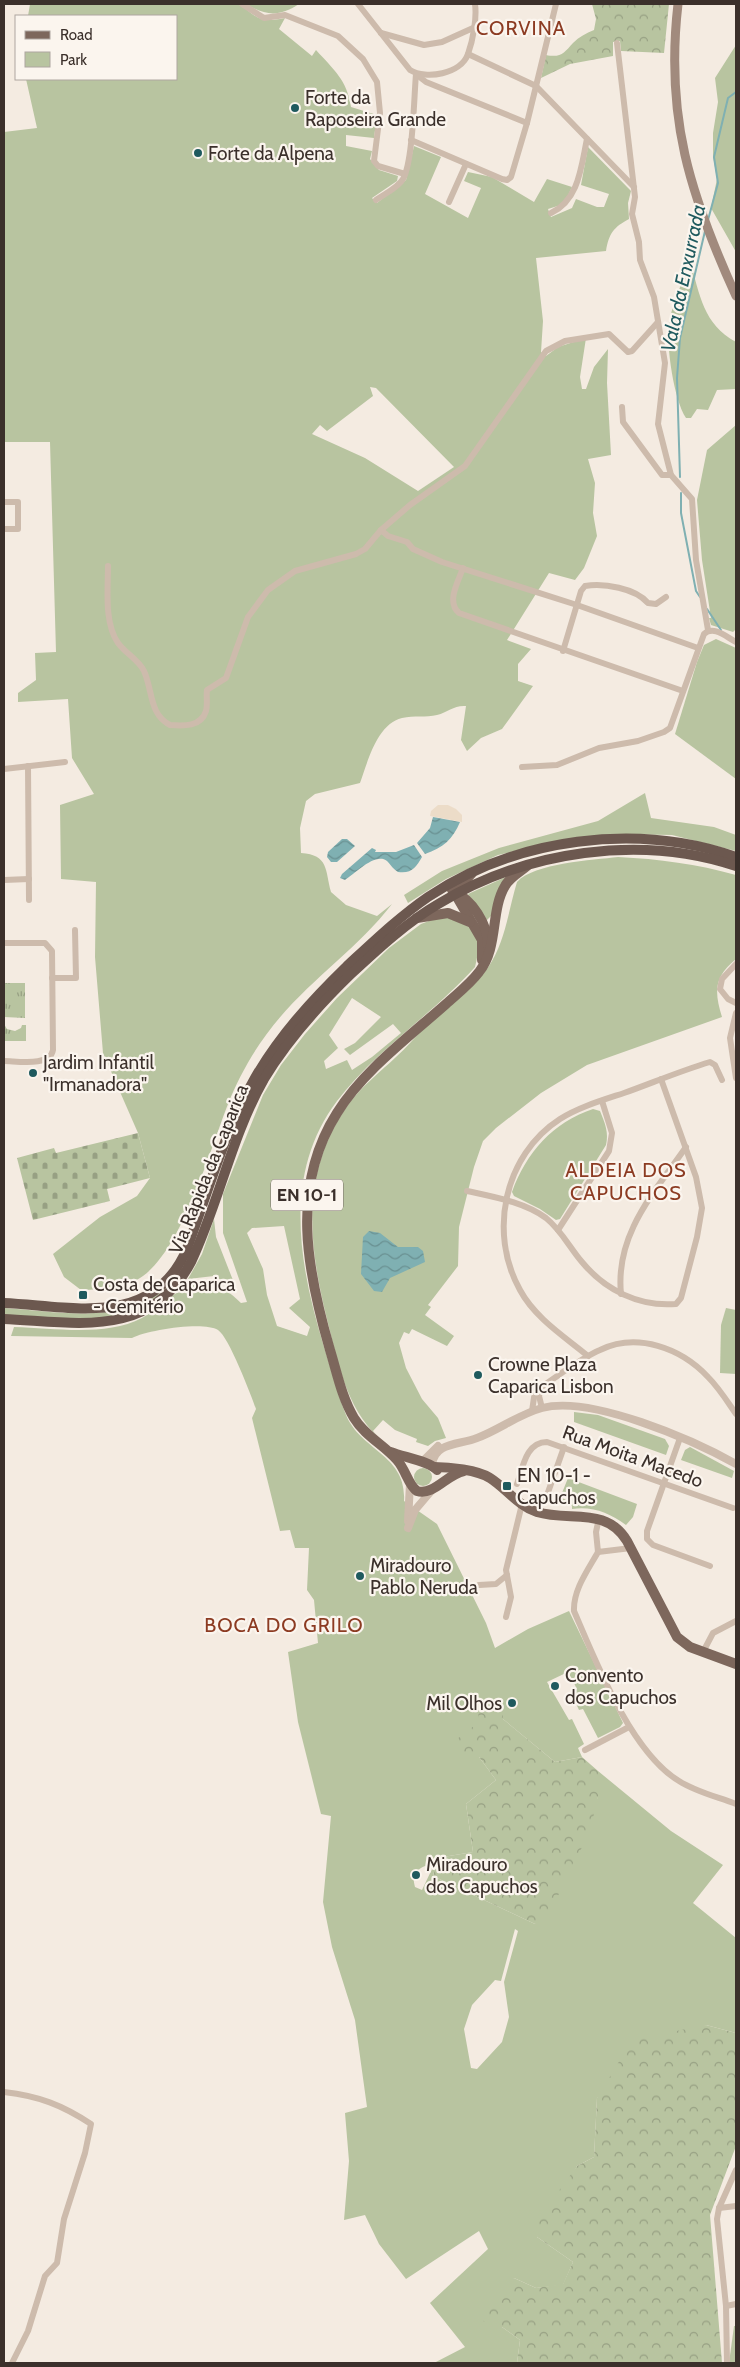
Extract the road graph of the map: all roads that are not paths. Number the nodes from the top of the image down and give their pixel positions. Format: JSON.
{"nodes":[{"id":1,"x":242,"y":4,"type":"edge"},
{"id":2,"x":358,"y":4,"type":"edge"},
{"id":3,"x":475,"y":4,"type":"edge"},
{"id":4,"x":556,"y":4,"type":"edge"},
{"id":5,"x":678,"y":4,"type":"edge"},
{"id":6,"x":473,"y":28,"type":"junction"},
{"id":7,"x":381,"y":33,"type":"junction"},
{"id":8,"x":617,"y":43,"type":"dead end"},
{"id":9,"x":468,"y":54,"type":"junction"},
{"id":10,"x":416,"y":74,"type":"junction"},
{"id":11,"x":536,"y":86,"type":"junction"},
{"id":12,"x":527,"y":124,"type":"junction"},
{"id":13,"x":587,"y":139,"type":"junction"},
{"id":14,"x":411,"y":140,"type":"junction"},
{"id":15,"x":466,"y":164,"type":"junction"},
{"id":16,"x":405,"y":174,"type":"junction"},
{"id":17,"x":634,"y":186,"type":"junction"},
{"id":18,"x":376,"y":200,"type":"dead end"},
{"id":19,"x":449,"y":202,"type":"dead end"},
{"id":20,"x":552,"y":213,"type":"dead end"},
{"id":21,"x":736,"y":296,"type":"edge"},
{"id":22,"x":658,"y":322,"type":"junction"},
{"id":23,"x":622,"y":407,"type":"dead end"},
{"id":24,"x":671,"y":474,"type":"junction"},
{"id":25,"x":4,"y":502,"type":"edge"},
{"id":26,"x":4,"y":529,"type":"edge"},
{"id":27,"x":381,"y":530,"type":"junction"},
{"id":28,"x":108,"y":566,"type":"dead end"},
{"id":29,"x":463,"y":568,"type":"junction"},
{"id":30,"x":666,"y":597,"type":"dead end"},
{"id":31,"x":577,"y":605,"type":"junction"},
{"id":32,"x":708,"y":630,"type":"junction"},
{"id":33,"x":736,"y":642,"type":"edge"},
{"id":34,"x":698,"y":648,"type":"junction"},
{"id":35,"x":563,"y":651,"type":"junction"},
{"id":36,"x":683,"y":691,"type":"junction"},
{"id":37,"x":65,"y":762,"type":"dead end"},
{"id":38,"x":28,"y":766,"type":"junction"},
{"id":39,"x":522,"y":767,"type":"dead end"},
{"id":40,"x":4,"y":769,"type":"edge"},
{"id":41,"x":736,"y":857,"type":"edge"},
{"id":42,"x":530,"y":864,"type":"junction"},
{"id":43,"x":736,"y":866,"type":"edge"},
{"id":44,"x":473,"y":872,"type":"junction"},
{"id":45,"x":4,"y":880,"type":"edge"},
{"id":46,"x":29,"y":880,"type":"junction"},
{"id":47,"x":429,"y":897,"type":"junction"},
{"id":48,"x":458,"y":898,"type":"junction"},
{"id":49,"x":29,"y":900,"type":"dead end"},
{"id":50,"x":498,"y":910,"type":"junction"},
{"id":51,"x":416,"y":919,"type":"junction"},
{"id":52,"x":480,"y":927,"type":"junction"},
{"id":53,"x":75,"y":930,"type":"dead end"},
{"id":54,"x":4,"y":943,"type":"edge"},
{"id":55,"x":485,"y":962,"type":"junction"},
{"id":56,"x":736,"y":964,"type":"edge"},
{"id":57,"x":52,"y":978,"type":"junction"},
{"id":58,"x":471,"y":981,"type":"junction"},
{"id":59,"x":736,"y":1003,"type":"edge"},
{"id":60,"x":736,"y":1013,"type":"edge"},
{"id":61,"x":4,"y":1061,"type":"edge"},
{"id":62,"x":736,"y":1078,"type":"edge"},
{"id":63,"x":661,"y":1079,"type":"junction"},
{"id":64,"x":722,"y":1080,"type":"dead end"},
{"id":65,"x":602,"y":1101,"type":"junction"},
{"id":66,"x":686,"y":1147,"type":"junction"},
{"id":67,"x":467,"y":1191,"type":"dead end"},
{"id":68,"x":504,"y":1200,"type":"junction"},
{"id":69,"x":558,"y":1230,"type":"junction"},
{"id":70,"x":622,"y":1294,"type":"junction"},
{"id":71,"x":4,"y":1303,"type":"edge"},
{"id":72,"x":4,"y":1320,"type":"edge"},
{"id":73,"x":588,"y":1356,"type":"junction"},
{"id":74,"x":541,"y":1388,"type":"junction"},
{"id":75,"x":542,"y":1408,"type":"junction"},
{"id":76,"x":532,"y":1412,"type":"junction"},
{"id":77,"x":736,"y":1414,"type":"edge"},
{"id":78,"x":680,"y":1438,"type":"junction"},
{"id":79,"x":564,"y":1448,"type":"junction"},
{"id":80,"x":388,"y":1451,"type":"junction"},
{"id":81,"x":427,"y":1464,"type":"junction"},
{"id":82,"x":736,"y":1464,"type":"edge"},
{"id":83,"x":464,"y":1471,"type":"junction"},
{"id":84,"x":409,"y":1480,"type":"junction"},
{"id":85,"x":664,"y":1483,"type":"junction"},
{"id":86,"x":518,"y":1484,"type":"dead end"},
{"id":87,"x":433,"y":1488,"type":"junction"},
{"id":88,"x":546,"y":1498,"type":"dead end"},
{"id":89,"x":522,"y":1504,"type":"junction"},
{"id":90,"x":733,"y":1508,"type":"dead end"},
{"id":91,"x":599,"y":1518,"type":"junction"},
{"id":92,"x":631,"y":1548,"type":"junction"},
{"id":93,"x":598,"y":1552,"type":"junction"},
{"id":94,"x":710,"y":1566,"type":"dead end"},
{"id":95,"x":507,"y":1575,"type":"junction"},
{"id":96,"x":479,"y":1585,"type":"dead end"},
{"id":97,"x":506,"y":1617,"type":"dead end"},
{"id":98,"x":736,"y":1621,"type":"edge"},
{"id":99,"x":703,"y":1652,"type":"junction"},
{"id":100,"x":736,"y":1664,"type":"edge"},
{"id":101,"x":629,"y":1727,"type":"junction"},
{"id":102,"x":585,"y":1750,"type":"dead end"},
{"id":103,"x":736,"y":1804,"type":"edge"},
{"id":104,"x":4,"y":2092,"type":"edge"},
{"id":105,"x":736,"y":2170,"type":"edge"},
{"id":106,"x":736,"y":2206,"type":"edge"},
{"id":107,"x":718,"y":2208,"type":"junction"},
{"id":108,"x":736,"y":2304,"type":"edge"},
{"id":109,"x":726,"y":2306,"type":"junction"},
{"id":110,"x":12,"y":2363,"type":"edge"},
{"id":111,"x":727,"y":2363,"type":"edge"}],
"edges":[{"from":1,"to":16,"type":"street"},
{"from":2,"to":7,"type":"street"},
{"from":3,"to":6,"type":"street"},
{"from":4,"to":11,"type":"street"},
{"from":5,"to":21,"type":"main road"},
{"from":6,"to":7,"type":"street"},
{"from":6,"to":9,"type":"street"},
{"from":7,"to":10,"type":"street"},
{"from":8,"to":17,"type":"street"},
{"from":9,"to":10,"type":"street"},
{"from":9,"to":11,"type":"street"},
{"from":10,"to":12,"type":"street"},
{"from":10,"to":14,"type":"street"},
{"from":11,"to":12,"type":"street"},
{"from":11,"to":13,"type":"street"},
{"from":12,"to":15,"type":"street"},
{"from":13,"to":17,"type":"street"},
{"from":13,"to":20,"type":"street"},
{"from":14,"to":15,"type":"street"},
{"from":14,"to":16,"type":"street"},
{"from":15,"to":19,"type":"street"},
{"from":16,"to":18,"type":"street"},
{"from":17,"to":22,"type":"street"},
{"from":22,"to":24,"type":"street"},
{"from":22,"to":27,"type":"street"},
{"from":23,"to":24,"type":"street"},
{"from":24,"to":32,"type":"street"},
{"from":25,"to":26,"type":"street"},
{"from":27,"to":28,"type":"street"},
{"from":27,"to":29,"type":"street"},
{"from":29,"to":31,"type":"street"},
{"from":29,"to":35,"type":"street"},
{"from":30,"to":31,"type":"street"},
{"from":31,"to":34,"type":"street"},
{"from":31,"to":35,"type":"street"},
{"from":32,"to":33,"type":"street"},
{"from":32,"to":34,"type":"street"},
{"from":34,"to":36,"type":"street"},
{"from":35,"to":36,"type":"street"},
{"from":36,"to":39,"type":"street"},
{"from":37,"to":38,"type":"street"},
{"from":38,"to":40,"type":"street"},
{"from":38,"to":46,"type":"street"},
{"from":41,"to":44,"type":"highway","name":"Via Rápida da Caparica"},
{"from":42,"to":43,"type":"highway","name":"Via Rápida da Caparica"},
{"from":42,"to":48,"type":"highway","name":"Via Rápida da Caparica"},
{"from":42,"to":50,"type":"main road","number":"EN 10-1"},
{"from":44,"to":47,"type":"highway","name":"Via Rápida da Caparica"},
{"from":44,"to":48,"type":"main road"},
{"from":45,"to":46,"type":"street"},
{"from":46,"to":49,"type":"street"},
{"from":47,"to":48,"type":"main road"},
{"from":47,"to":71,"type":"highway","name":"Via Rápida da Caparica"},
{"from":48,"to":51,"type":"highway","name":"Via Rápida da Caparica"},
{"from":48,"to":52,"type":"main road","number":"EN 10-1"},
{"from":50,"to":52,"type":"main road"},
{"from":50,"to":55,"type":"main road","number":"EN 10-1"},
{"from":51,"to":52,"type":"main road"},
{"from":51,"to":72,"type":"highway","name":"Via Rápida da Caparica"},
{"from":52,"to":55,"type":"main road","number":"EN 10-1"},
{"from":52,"to":58,"type":"main road","number":"EN 10-1"},
{"from":53,"to":57,"type":"street"},
{"from":54,"to":57,"type":"street"},
{"from":55,"to":58,"type":"main road","number":"EN 10-1"},
{"from":56,"to":59,"type":"street"},
{"from":57,"to":61,"type":"street"},
{"from":58,"to":80,"type":"main road","number":"EN 10-1"},
{"from":60,"to":62,"type":"street"},
{"from":63,"to":64,"type":"street"},
{"from":63,"to":65,"type":"street"},
{"from":63,"to":66,"type":"street"},
{"from":65,"to":68,"type":"street"},
{"from":65,"to":69,"type":"street"},
{"from":66,"to":70,"type":"street"},
{"from":66,"to":70,"type":"street"},
{"from":67,"to":68,"type":"street"},
{"from":68,"to":69,"type":"street"},
{"from":68,"to":73,"type":"street"},
{"from":69,"to":70,"type":"street"},
{"from":73,"to":74,"type":"street"},
{"from":73,"to":77,"type":"street"},
{"from":74,"to":75,"type":"street"},
{"from":74,"to":76,"type":"street"},
{"from":75,"to":76,"type":"street"},
{"from":75,"to":78,"type":"street"},
{"from":76,"to":81,"type":"street"},
{"from":78,"to":82,"type":"street"},
{"from":78,"to":85,"type":"street"},
{"from":79,"to":85,"type":"street","name":"Rua Moita Macedo"},
{"from":79,"to":86,"type":"street","name":"Rua Moita Macedo"},
{"from":79,"to":88,"type":"street"},
{"from":80,"to":81,"type":"main road","number":"EN 10-1"},
{"from":80,"to":84,"type":"main road","number":"EN 10-1"},
{"from":81,"to":83,"type":"main road","number":"EN 10-1"},
{"from":81,"to":84,"type":"main road"},
{"from":81,"to":87,"type":"main road"},
{"from":83,"to":87,"type":"main road"},
{"from":83,"to":89,"type":"main road","number":"EN 10-1"},
{"from":84,"to":87,"type":"main road"},
{"from":84,"to":87,"type":"street"},
{"from":85,"to":90,"type":"street","name":"Rua Moita Macedo"},
{"from":85,"to":94,"type":"street"},
{"from":89,"to":91,"type":"main road","number":"EN 10-1"},
{"from":89,"to":95,"type":"street"},
{"from":91,"to":92,"type":"main road","number":"EN 10-1"},
{"from":91,"to":93,"type":"street"},
{"from":92,"to":93,"type":"street"},
{"from":92,"to":99,"type":"main road","number":"EN 10-1"},
{"from":93,"to":101,"type":"street"},
{"from":95,"to":96,"type":"street"},
{"from":95,"to":97,"type":"street"},
{"from":98,"to":99,"type":"street"},
{"from":99,"to":100,"type":"main road","number":"EN 10-1"},
{"from":101,"to":102,"type":"street"},
{"from":101,"to":103,"type":"street"},
{"from":104,"to":110,"type":"street"},
{"from":105,"to":107,"type":"street"},
{"from":106,"to":107,"type":"street"},
{"from":107,"to":109,"type":"street"},
{"from":108,"to":109,"type":"street"},
{"from":109,"to":111,"type":"street"}]}
